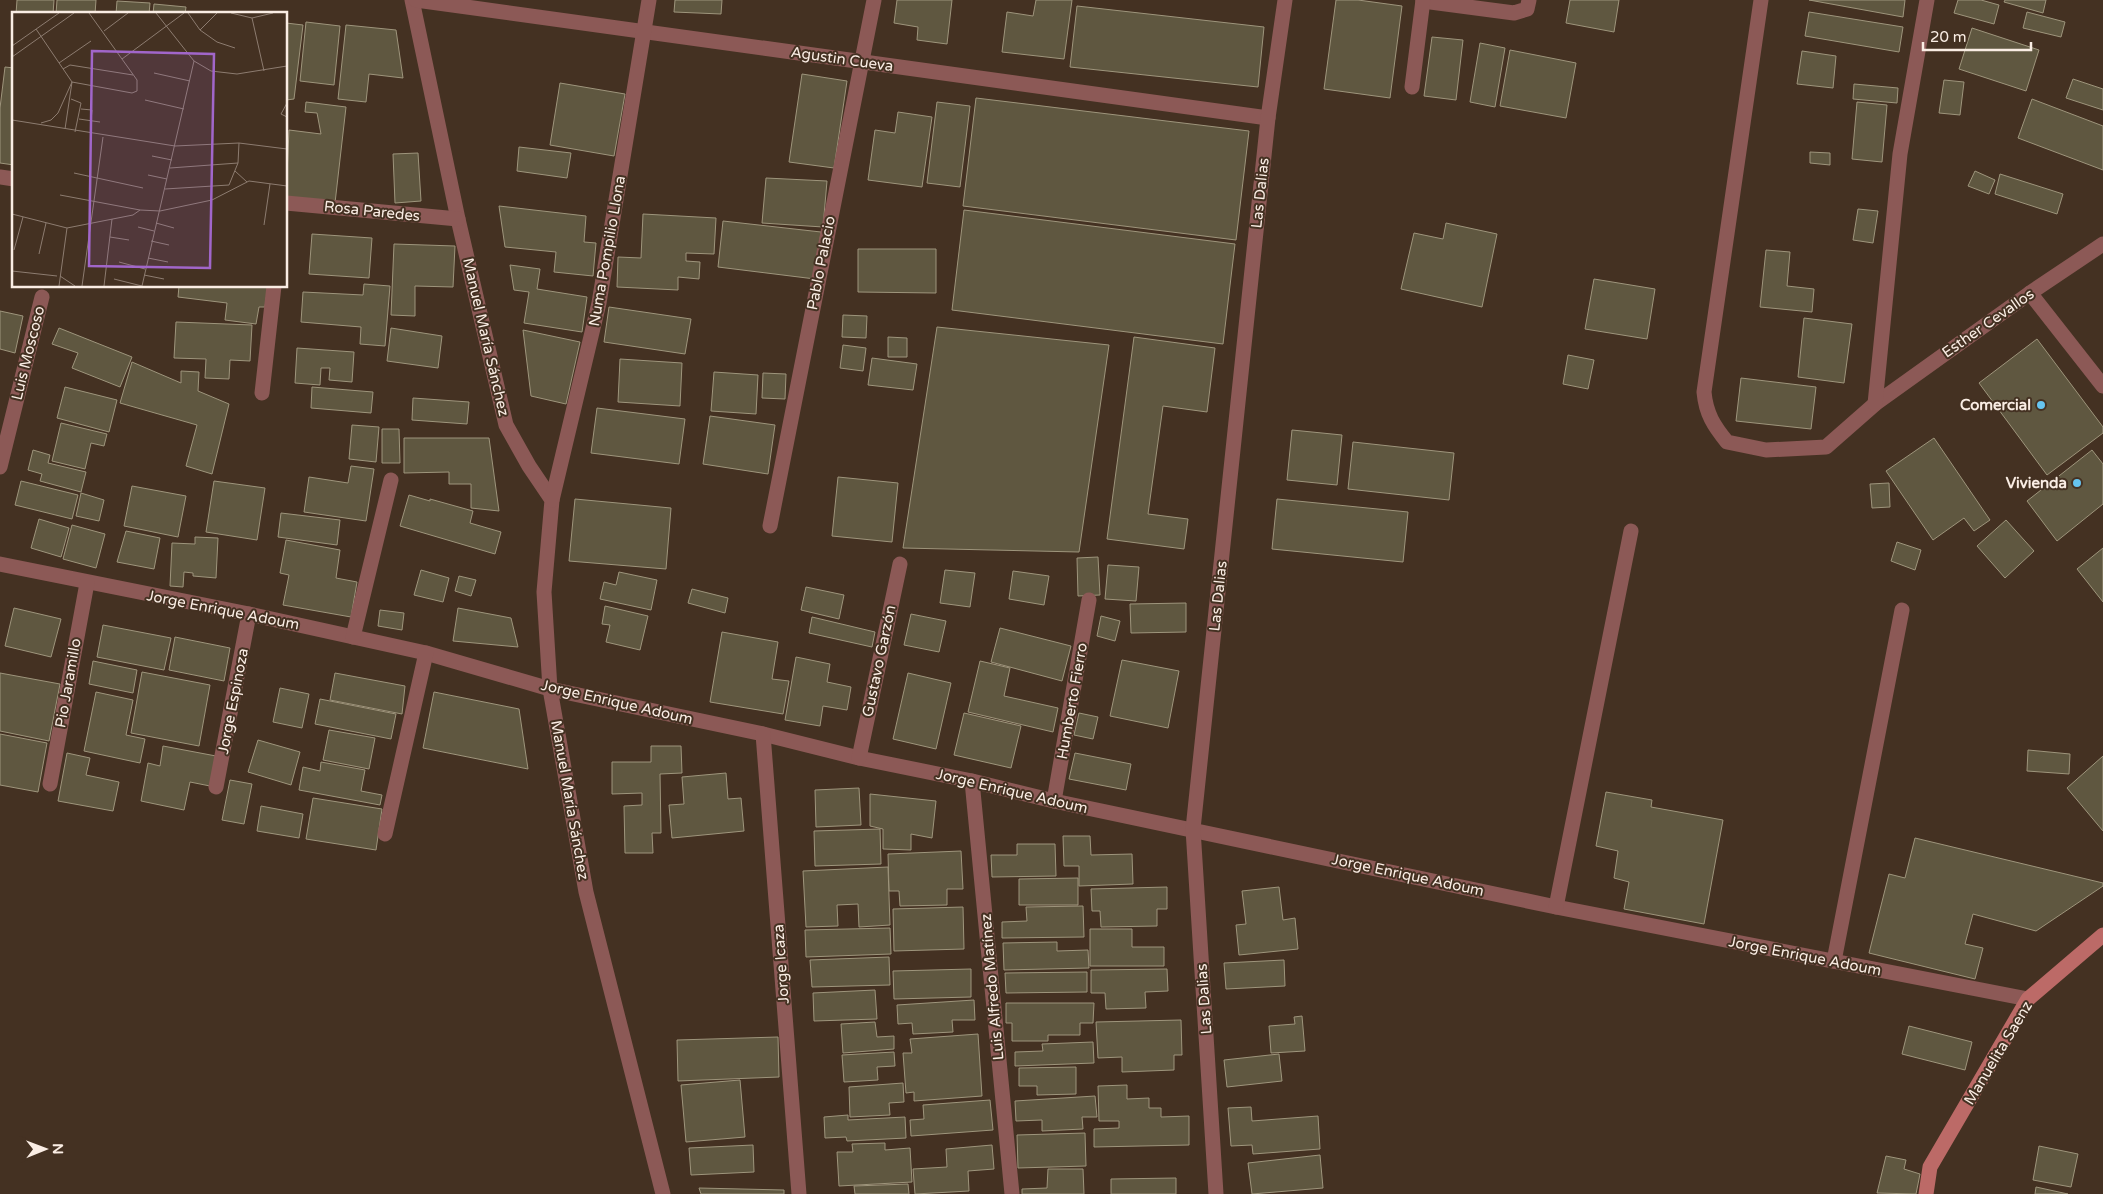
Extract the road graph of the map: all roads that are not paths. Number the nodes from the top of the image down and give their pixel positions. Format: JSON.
{"nodes":[{"id":1,"x":412,"y":0,"type":"edge"},
{"id":2,"x":416,"y":0,"type":"edge"},
{"id":3,"x":649,"y":0,"type":"edge"},
{"id":4,"x":874,"y":0,"type":"edge"},
{"id":5,"x":1286,"y":0,"type":"edge"},
{"id":6,"x":1423,"y":0,"type":"edge"},
{"id":7,"x":1529,"y":0,"type":"edge"},
{"id":8,"x":1761,"y":0,"type":"edge"},
{"id":9,"x":1927,"y":0,"type":"edge"},
{"id":10,"x":645,"y":31,"type":"junction"},
{"id":11,"x":860,"y":62,"type":"junction"},
{"id":12,"x":1412,"y":87,"type":"dead end"},
{"id":13,"x":1268,"y":118,"type":"junction"},
{"id":14,"x":288,"y":203,"type":"edge"},
{"id":15,"x":458,"y":219,"type":"junction"},
{"id":16,"x":2103,"y":244,"type":"edge"},
{"id":17,"x":274,"y":288,"type":"edge"},
{"id":18,"x":2030,"y":293,"type":"junction"},
{"id":19,"x":42,"y":297,"type":"dead end"},
{"id":20,"x":2103,"y":386,"type":"edge"},
{"id":21,"x":262,"y":393,"type":"dead end"},
{"id":22,"x":1875,"y":404,"type":"junction"},
{"id":23,"x":0,"y":467,"type":"edge"},
{"id":24,"x":390,"y":480,"type":"dead end"},
{"id":25,"x":552,"y":500,"type":"junction"},
{"id":26,"x":770,"y":526,"type":"dead end"},
{"id":27,"x":1631,"y":531,"type":"dead end"},
{"id":28,"x":0,"y":564,"type":"edge"},
{"id":29,"x":900,"y":564,"type":"dead end"},
{"id":30,"x":86,"y":583,"type":"junction"},
{"id":31,"x":1089,"y":600,"type":"dead end"},
{"id":32,"x":1902,"y":610,"type":"dead end"},
{"id":33,"x":249,"y":614,"type":"junction"},
{"id":34,"x":353,"y":637,"type":"junction"},
{"id":35,"x":426,"y":653,"type":"junction"},
{"id":36,"x":550,"y":689,"type":"junction"},
{"id":37,"x":763,"y":734,"type":"junction"},
{"id":38,"x":859,"y":758,"type":"junction"},
{"id":39,"x":972,"y":781,"type":"junction"},
{"id":40,"x":50,"y":784,"type":"dead end"},
{"id":41,"x":216,"y":787,"type":"dead end"},
{"id":42,"x":1054,"y":801,"type":"junction"},
{"id":43,"x":1193,"y":829,"type":"junction"},
{"id":44,"x":385,"y":834,"type":"dead end"},
{"id":45,"x":1556,"y":906,"type":"junction"},
{"id":46,"x":2103,"y":935,"type":"edge"},
{"id":47,"x":1834,"y":961,"type":"junction"},
{"id":48,"x":2028,"y":999,"type":"junction"},
{"id":49,"x":663,"y":1194,"type":"edge"},
{"id":50,"x":799,"y":1194,"type":"edge"},
{"id":51,"x":1012,"y":1194,"type":"edge"},
{"id":52,"x":1216,"y":1194,"type":"edge"},
{"id":53,"x":1926,"y":1194,"type":"edge"}],
"edges":[{"from":1,"to":15,"type":"street","name":"Manuel María Sánchez"},
{"from":2,"to":10,"type":"street","name":"Agustin Cueva"},
{"from":3,"to":10,"type":"street","name":"Numa Pompilio Llona"},
{"from":4,"to":11,"type":"street","name":"Pablo Palacio"},
{"from":5,"to":13,"type":"street","name":"Las Dalias"},
{"from":6,"to":7,"type":"street"},
{"from":6,"to":12,"type":"street"},
{"from":8,"to":22,"type":"street","name":"Esther Cevallos"},
{"from":9,"to":22,"type":"street"},
{"from":10,"to":11,"type":"street","name":"Agustin Cueva"},
{"from":10,"to":25,"type":"street","name":"Numa Pompilio Llona"},
{"from":11,"to":13,"type":"street","name":"Agustin Cueva"},
{"from":11,"to":26,"type":"street","name":"Pablo Palacio"},
{"from":13,"to":43,"type":"street","name":"Las Dalias"},
{"from":14,"to":15,"type":"street","name":"Rosa Paredes"},
{"from":15,"to":25,"type":"street","name":"Manuel María Sánchez"},
{"from":16,"to":18,"type":"street","name":"Esther Cevallos"},
{"from":17,"to":21,"type":"street"},
{"from":18,"to":20,"type":"street"},
{"from":18,"to":22,"type":"street","name":"Esther Cevallos"},
{"from":19,"to":23,"type":"street","name":"Luis Moscoso"},
{"from":24,"to":34,"type":"street"},
{"from":25,"to":36,"type":"street","name":"Manuel María Sánchez"},
{"from":27,"to":45,"type":"street"},
{"from":28,"to":30,"type":"street","name":"Jorge Enrique Adoum"},
{"from":29,"to":38,"type":"street","name":"Gustavo Garzón"},
{"from":30,"to":33,"type":"street","name":"Jorge Enrique Adoum"},
{"from":30,"to":40,"type":"street","name":"Pio Jaramillo"},
{"from":31,"to":42,"type":"street","name":"Humberto Fierro"},
{"from":32,"to":47,"type":"street"},
{"from":33,"to":34,"type":"street","name":"Jorge Enrique Adoum"},
{"from":33,"to":41,"type":"street","name":"Jorge Espinoza"},
{"from":34,"to":35,"type":"street","name":"Jorge Enrique Adoum"},
{"from":35,"to":36,"type":"street","name":"Jorge Enrique Adoum"},
{"from":35,"to":44,"type":"street"},
{"from":36,"to":37,"type":"street","name":"Jorge Enrique Adoum"},
{"from":36,"to":49,"type":"street","name":"Manuel María Sánchez"},
{"from":37,"to":38,"type":"street","name":"Jorge Enrique Adoum"},
{"from":37,"to":50,"type":"street","name":"Jorge Icaza"},
{"from":38,"to":39,"type":"street","name":"Jorge Enrique Adoum"},
{"from":39,"to":42,"type":"street","name":"Jorge Enrique Adoum"},
{"from":39,"to":51,"type":"street","name":"Luis Alfredo Matínez"},
{"from":42,"to":43,"type":"street","name":"Jorge Enrique Adoum"},
{"from":43,"to":45,"type":"street","name":"Jorge Enrique Adoum"},
{"from":43,"to":52,"type":"street","name":"Las Dalias"},
{"from":45,"to":47,"type":"street","name":"Jorge Enrique Adoum"},
{"from":46,"to":48,"type":"street","name":"Manuelita Saenz"},
{"from":47,"to":48,"type":"street","name":"Jorge Enrique Adoum"},
{"from":48,"to":53,"type":"street","name":"Manuelita Saenz"}]}
